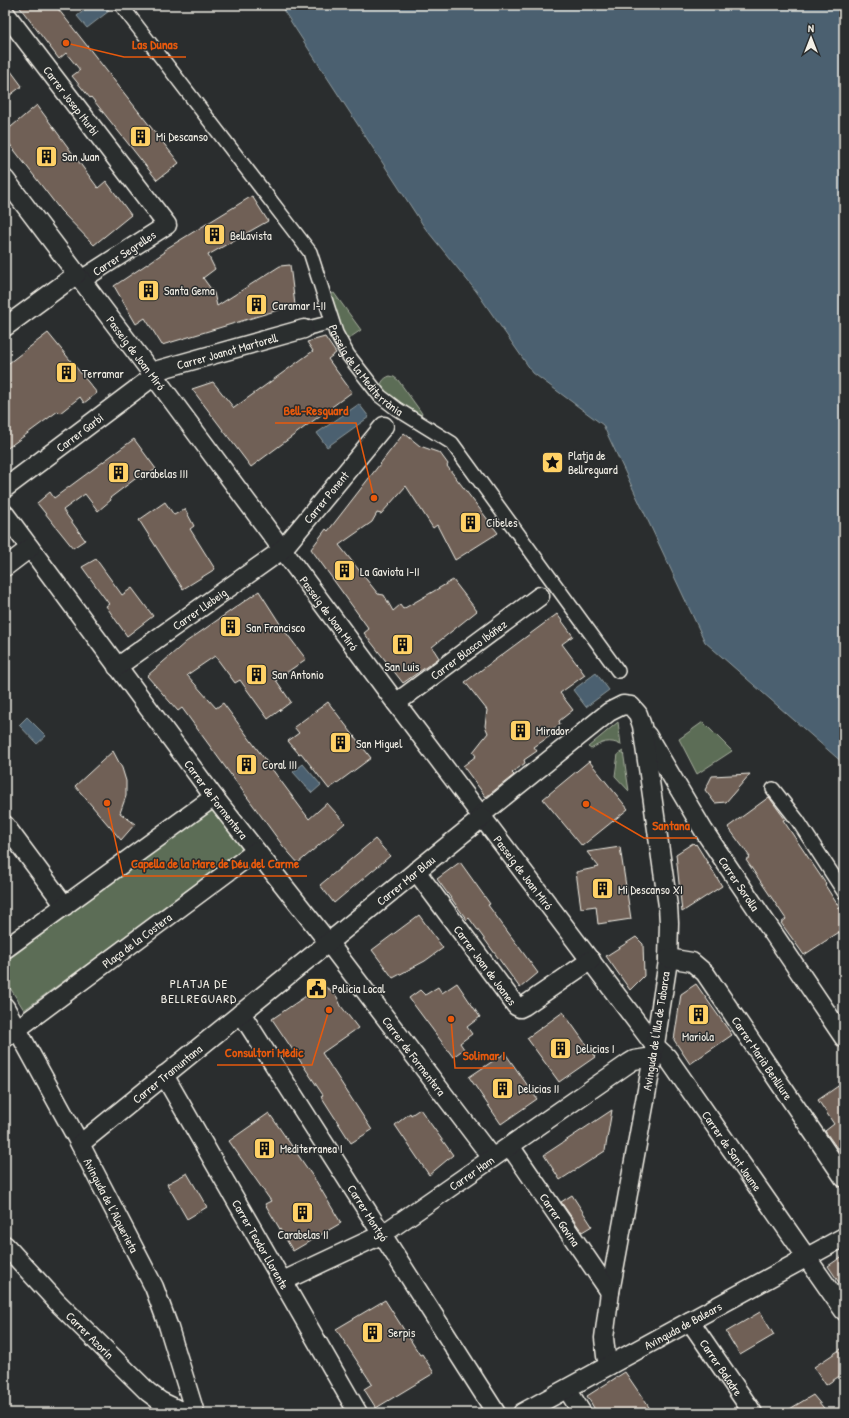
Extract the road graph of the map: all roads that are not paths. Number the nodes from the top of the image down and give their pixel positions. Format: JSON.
{"nodes":[{"id":1,"x":121,"y":5,"type":"edge"},
{"id":2,"x":5,"y":13,"type":"edge"},
{"id":3,"x":5,"y":179,"type":"edge"},
{"id":4,"x":167,"y":225,"type":"joint"},
{"id":5,"x":79,"y":277,"type":"junction"},
{"id":6,"x":332,"y":322,"type":"junction"},
{"id":7,"x":5,"y":327,"type":"edge"},
{"id":8,"x":304,"y":329,"type":"joint"},
{"id":9,"x":152,"y":374,"type":"junction"},
{"id":10,"x":397,"y":409,"type":"junction"},
{"id":11,"x":384,"y":426,"type":"joint"},
{"id":12,"x":5,"y":488,"type":"edge"},
{"id":13,"x":5,"y":514,"type":"edge"},
{"id":14,"x":30,"y":548,"type":"junction"},
{"id":15,"x":282,"y":550,"type":"junction"},
{"id":16,"x":5,"y":566,"type":"edge"},
{"id":17,"x":554,"y":585,"type":"junction"},
{"id":18,"x":540,"y":596,"type":"joint"},
{"id":19,"x":116,"y":666,"type":"junction"},
{"id":20,"x":618,"y":671,"type":"dead end"},
{"id":21,"x":396,"y":703,"type":"junction"},
{"id":22,"x":623,"y":705,"type":"joint"},
{"id":23,"x":642,"y":726,"type":"junction"},
{"id":24,"x":773,"y":789,"type":"dead end"},
{"id":25,"x":214,"y":797,"type":"junction"},
{"id":26,"x":482,"y":816,"type":"junction"},
{"id":27,"x":5,"y":825,"type":"edge"},
{"id":28,"x":256,"y":851,"type":"junction"},
{"id":29,"x":416,"y":871,"type":"junction"},
{"id":30,"x":844,"y":892,"type":"edge"},
{"id":31,"x":65,"y":906,"type":"junction"},
{"id":32,"x":328,"y":942,"type":"junction"},
{"id":33,"x":5,"y":949,"type":"edge"},
{"id":34,"x":668,"y":958,"type":"junction"},
{"id":35,"x":591,"y":960,"type":"junction"},
{"id":36,"x":5,"y":1007,"type":"edge"},
{"id":37,"x":242,"y":1012,"type":"junction"},
{"id":38,"x":11,"y":1034,"type":"edge"},
{"id":39,"x":844,"y":1038,"type":"edge"},
{"id":40,"x":654,"y":1052,"type":"junction"},
{"id":41,"x":164,"y":1075,"type":"junction"},
{"id":42,"x":80,"y":1144,"type":"junction"},
{"id":43,"x":510,"y":1146,"type":"junction"},
{"id":44,"x":492,"y":1158,"type":"junction"},
{"id":45,"x":844,"y":1178,"type":"edge"},
{"id":46,"x":383,"y":1234,"type":"junction"},
{"id":47,"x":844,"y":1237,"type":"edge"},
{"id":48,"x":5,"y":1246,"type":"edge"},
{"id":49,"x":807,"y":1257,"type":"junction"},
{"id":50,"x":283,"y":1281,"type":"junction"},
{"id":51,"x":610,"y":1292,"type":"junction"},
{"id":52,"x":844,"y":1311,"type":"edge"},
{"id":53,"x":690,"y":1321,"type":"junction"},
{"id":54,"x":610,"y":1365,"type":"junction"},
{"id":55,"x":568,"y":1389,"type":"junction"},
{"id":56,"x":184,"y":1413,"type":"edge"},
{"id":57,"x":195,"y":1413,"type":"edge"},
{"id":58,"x":358,"y":1413,"type":"edge"},
{"id":59,"x":496,"y":1413,"type":"edge"},
{"id":60,"x":522,"y":1413,"type":"edge"},
{"id":61,"x":582,"y":1413,"type":"edge"},
{"id":62,"x":753,"y":1413,"type":"edge"}],
"edges":[{"from":1,"to":6,"type":"street","name":"Passeig de la Mediterrània"},
{"from":2,"to":4,"type":"street","name":"Carrer Josep Iturbi"},
{"from":3,"to":5,"type":"street","name":"Passeig de Joan Miró"},
{"from":4,"to":5,"type":"street","name":"Carrer Segrelles"},
{"from":5,"to":7,"type":"street","name":"Carrer Segrelles"},
{"from":5,"to":9,"type":"street","name":"Passeig de Joan Miró"},
{"from":6,"to":8,"type":"street"},
{"from":6,"to":10,"type":"street","name":"Passeig de la Mediterrània"},
{"from":8,"to":9,"type":"street","name":"Carrer Joanot Martorell"},
{"from":9,"to":12,"type":"street","name":"Carrer Garbí"},
{"from":9,"to":15,"type":"street","name":"Passeig de Joan Miró"},
{"from":10,"to":11,"type":"street"},
{"from":10,"to":17,"type":"street","name":"Passeig de la Mediterrània"},
{"from":11,"to":15,"type":"street","name":"Carrer Ponent"},
{"from":13,"to":14,"type":"street","name":"Carrer de Formentera"},
{"from":14,"to":16,"type":"street"},
{"from":14,"to":19,"type":"street","name":"Carrer de Formentera"},
{"from":15,"to":19,"type":"street","name":"Carrer Llebeig"},
{"from":15,"to":21,"type":"street","name":"Passeig de Joan Miró"},
{"from":17,"to":18,"type":"street"},
{"from":17,"to":20,"type":"street","name":"Passeig de la Mediterrània"},
{"from":18,"to":21,"type":"street","name":"Carrer Blasco Ibáñez"},
{"from":19,"to":25,"type":"street","name":"Carrer de Formentera"},
{"from":21,"to":26,"type":"street","name":"Passeig de Joan Miró"},
{"from":22,"to":23,"type":"street","name":"Avinguda de l'Illa de Tabarca"},
{"from":22,"to":26,"type":"street","name":"Carrer Mar Blau"},
{"from":23,"to":34,"type":"street","name":"Avinguda de l'Illa de Tabarca"},
{"from":23,"to":39,"type":"street","name":"Carrer Sorolla"},
{"from":24,"to":30,"type":"street"},
{"from":25,"to":28,"type":"street","name":"Carrer de Formentera"},
{"from":25,"to":31,"type":"street"},
{"from":26,"to":29,"type":"street","name":"Carrer Mar Blau"},
{"from":26,"to":35,"type":"street","name":"Passeig de Joan Miró"},
{"from":27,"to":31,"type":"street"},
{"from":28,"to":32,"type":"street","name":"Carrer de Formentera"},
{"from":28,"to":38,"type":"street","name":"Plaça de la Costera"},
{"from":29,"to":32,"type":"street","name":"Carrer Mar Blau"},
{"from":29,"to":35,"type":"street","name":"Carrer Joan de Joanes"},
{"from":31,"to":33,"type":"street"},
{"from":32,"to":37,"type":"street","name":"Carrer Tramuntana"},
{"from":32,"to":44,"type":"street","name":"Carrer de Formentera"},
{"from":34,"to":40,"type":"street","name":"Avinguda de l'Illa de Tabarca"},
{"from":34,"to":45,"type":"street","name":"Carrer Marià Benlliure"},
{"from":35,"to":40,"type":"street","name":"Passeig de Joan Miró"},
{"from":36,"to":38,"type":"street","name":"Avinguda de l’Alquerieta"},
{"from":37,"to":41,"type":"street","name":"Carrer Tramuntana"},
{"from":37,"to":46,"type":"street","name":"Carrer Montgó"},
{"from":38,"to":42,"type":"street","name":"Avinguda de l’Alquerieta"},
{"from":40,"to":43,"type":"street","name":"Carrer Ham"},
{"from":40,"to":49,"type":"street","name":"Carrer de Sant Jaume"},
{"from":40,"to":51,"type":"street","name":"Avinguda de l'Illa de Tabarca"},
{"from":41,"to":42,"type":"street","name":"Carrer Tramuntana"},
{"from":41,"to":50,"type":"street","name":"Carrer Teodor Llorente"},
{"from":42,"to":57,"type":"street","name":"Avinguda de l’Alquerieta"},
{"from":43,"to":44,"type":"street","name":"Carrer Ham"},
{"from":43,"to":51,"type":"street","name":"Carrer Gavina"},
{"from":44,"to":46,"type":"street","name":"Carrer Ham"},
{"from":46,"to":50,"type":"street","name":"Carrer Ham"},
{"from":46,"to":59,"type":"street","name":"Carrer Montgó"},
{"from":47,"to":49,"type":"street","name":"Avinguda de Balears"},
{"from":48,"to":56,"type":"street","name":"Carrer Azorín"},
{"from":49,"to":52,"type":"street","name":"Carrer de Sant Jaume"},
{"from":49,"to":53,"type":"street","name":"Avinguda de Balears"},
{"from":50,"to":58,"type":"street","name":"Carrer Teodor Llorente"},
{"from":51,"to":54,"type":"street","name":"Avinguda de l'Illa de Tabarca"},
{"from":53,"to":54,"type":"street","name":"Avinguda de Balears"},
{"from":53,"to":62,"type":"street","name":"Carrer Baladre"},
{"from":54,"to":55,"type":"street","name":"Avinguda de Balears"},
{"from":55,"to":60,"type":"street","name":"Avinguda de Balears"},
{"from":55,"to":61,"type":"street"}]}
